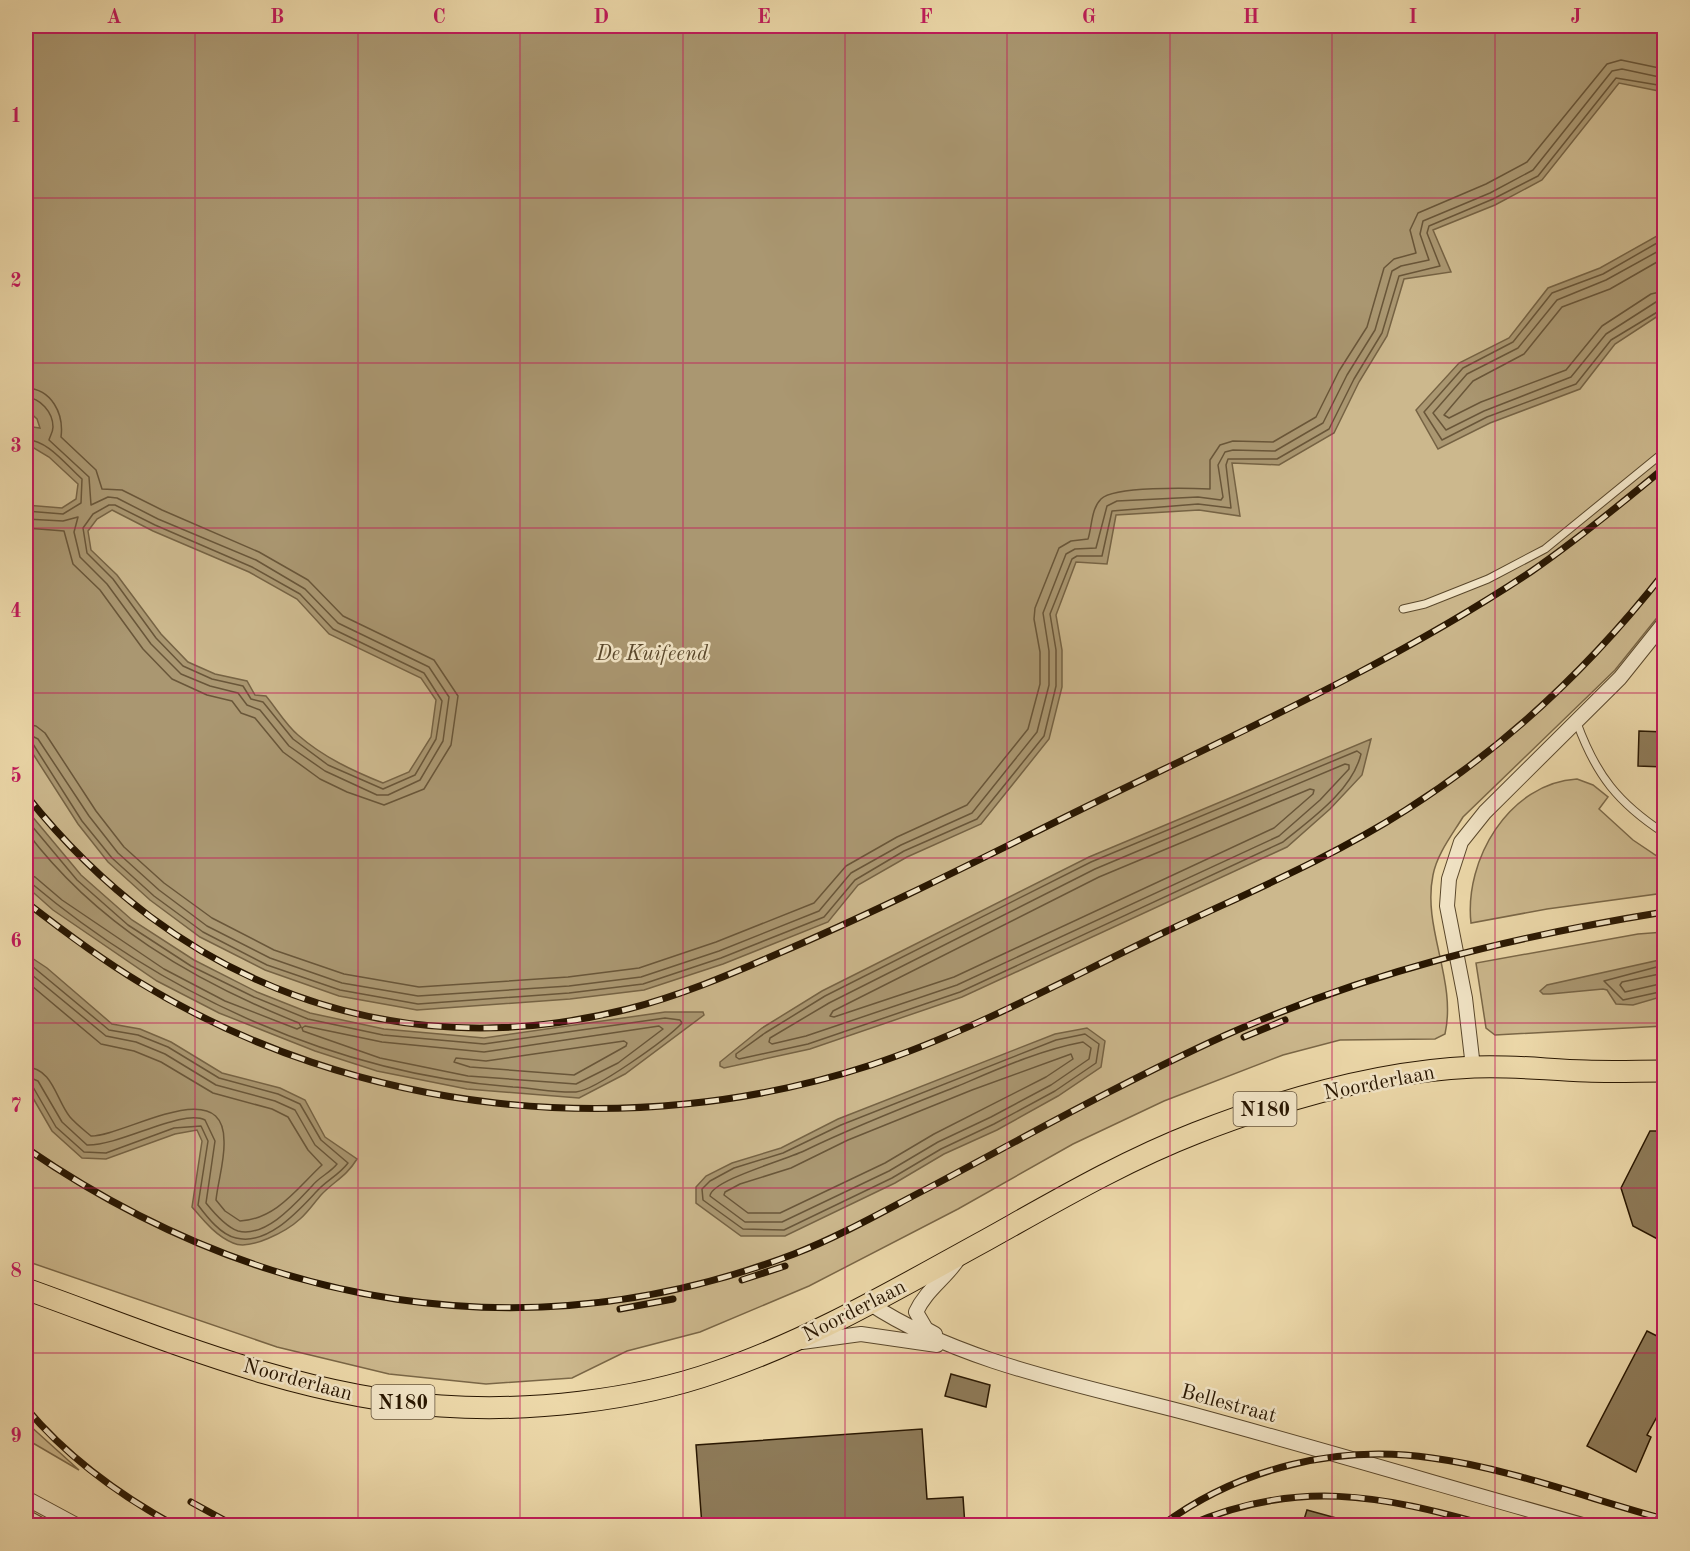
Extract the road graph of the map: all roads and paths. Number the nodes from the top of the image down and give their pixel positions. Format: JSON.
{"nodes":[{"id":1,"x":1665,"y":452,"type":"edge"},
{"id":2,"x":1403,"y":609,"type":"dead end"},
{"id":3,"x":1665,"y":622,"type":"edge"},
{"id":4,"x":1577,"y":723,"type":"junction"},
{"id":5,"x":1665,"y":832,"type":"edge"},
{"id":6,"x":1473,"y":1067,"type":"junction"},
{"id":7,"x":1665,"y":1071,"type":"edge"},
{"id":8,"x":963,"y":1253,"type":"junction"},
{"id":9,"x":26,"y":1289,"type":"edge"},
{"id":10,"x":869,"y":1303,"type":"junction"},
{"id":11,"x":788,"y":1342,"type":"junction"},
{"id":12,"x":957,"y":1348,"type":"junction"},
{"id":13,"x":26,"y":1498,"type":"edge"},
{"id":14,"x":26,"y":1513,"type":"edge"},
{"id":15,"x":50,"y":1526,"type":"edge"},
{"id":16,"x":78,"y":1526,"type":"edge"},
{"id":17,"x":1586,"y":1526,"type":"edge"}],
"edges":[{"from":1,"to":2,"type":"lane"},
{"from":3,"to":4,"type":"street"},
{"from":4,"to":5,"type":"lane"},
{"from":4,"to":6,"type":"street"},
{"from":6,"to":7,"type":"main road","name":"Noorderlaan","number":"N180"},
{"from":6,"to":8,"type":"main road","name":"Noorderlaan","number":"N180"},
{"from":8,"to":10,"type":"main road","name":"Noorderlaan","number":"N180"},
{"from":8,"to":12,"type":"street"},
{"from":9,"to":11,"type":"main road","name":"Noorderlaan","number":"N180"},
{"from":10,"to":11,"type":"main road","name":"Noorderlaan","number":"N180"},
{"from":10,"to":12,"type":"street","name":"Bellestraat"},
{"from":11,"to":12,"type":"street"},
{"from":12,"to":17,"type":"street","name":"Bellestraat"},
{"from":13,"to":16,"type":"street"},
{"from":14,"to":15,"type":"lane"}]}
